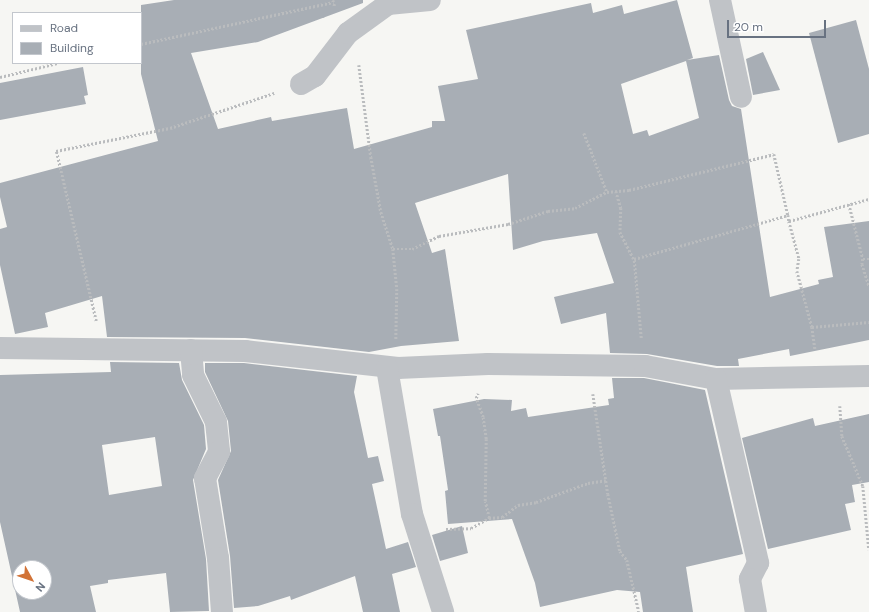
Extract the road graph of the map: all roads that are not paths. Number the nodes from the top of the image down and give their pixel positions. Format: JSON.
{"nodes":[{"id":1,"x":430,"y":0,"type":"edge"},
{"id":2,"x":720,"y":0,"type":"edge"},
{"id":3,"x":301,"y":84,"type":"road end"},
{"id":4,"x":741,"y":97,"type":"dead end"},
{"id":5,"x":0,"y":348,"type":"edge"},
{"id":6,"x":191,"y":350,"type":"junction"},
{"id":7,"x":392,"y":368,"type":"junction"},
{"id":8,"x":869,"y":376,"type":"edge"},
{"id":9,"x":716,"y":379,"type":"junction"},
{"id":10,"x":222,"y":612,"type":"edge"},
{"id":11,"x":443,"y":612,"type":"edge"},
{"id":12,"x":756,"y":612,"type":"edge"}],
"edges":[{"from":1,"to":3,"type":"street"},
{"from":2,"to":4,"type":"street"},
{"from":5,"to":6,"type":"street"},
{"from":6,"to":7,"type":"street"},
{"from":6,"to":10,"type":"street"},
{"from":7,"to":9,"type":"street"},
{"from":7,"to":11,"type":"street"},
{"from":8,"to":9,"type":"street"},
{"from":9,"to":12,"type":"street"}]}
